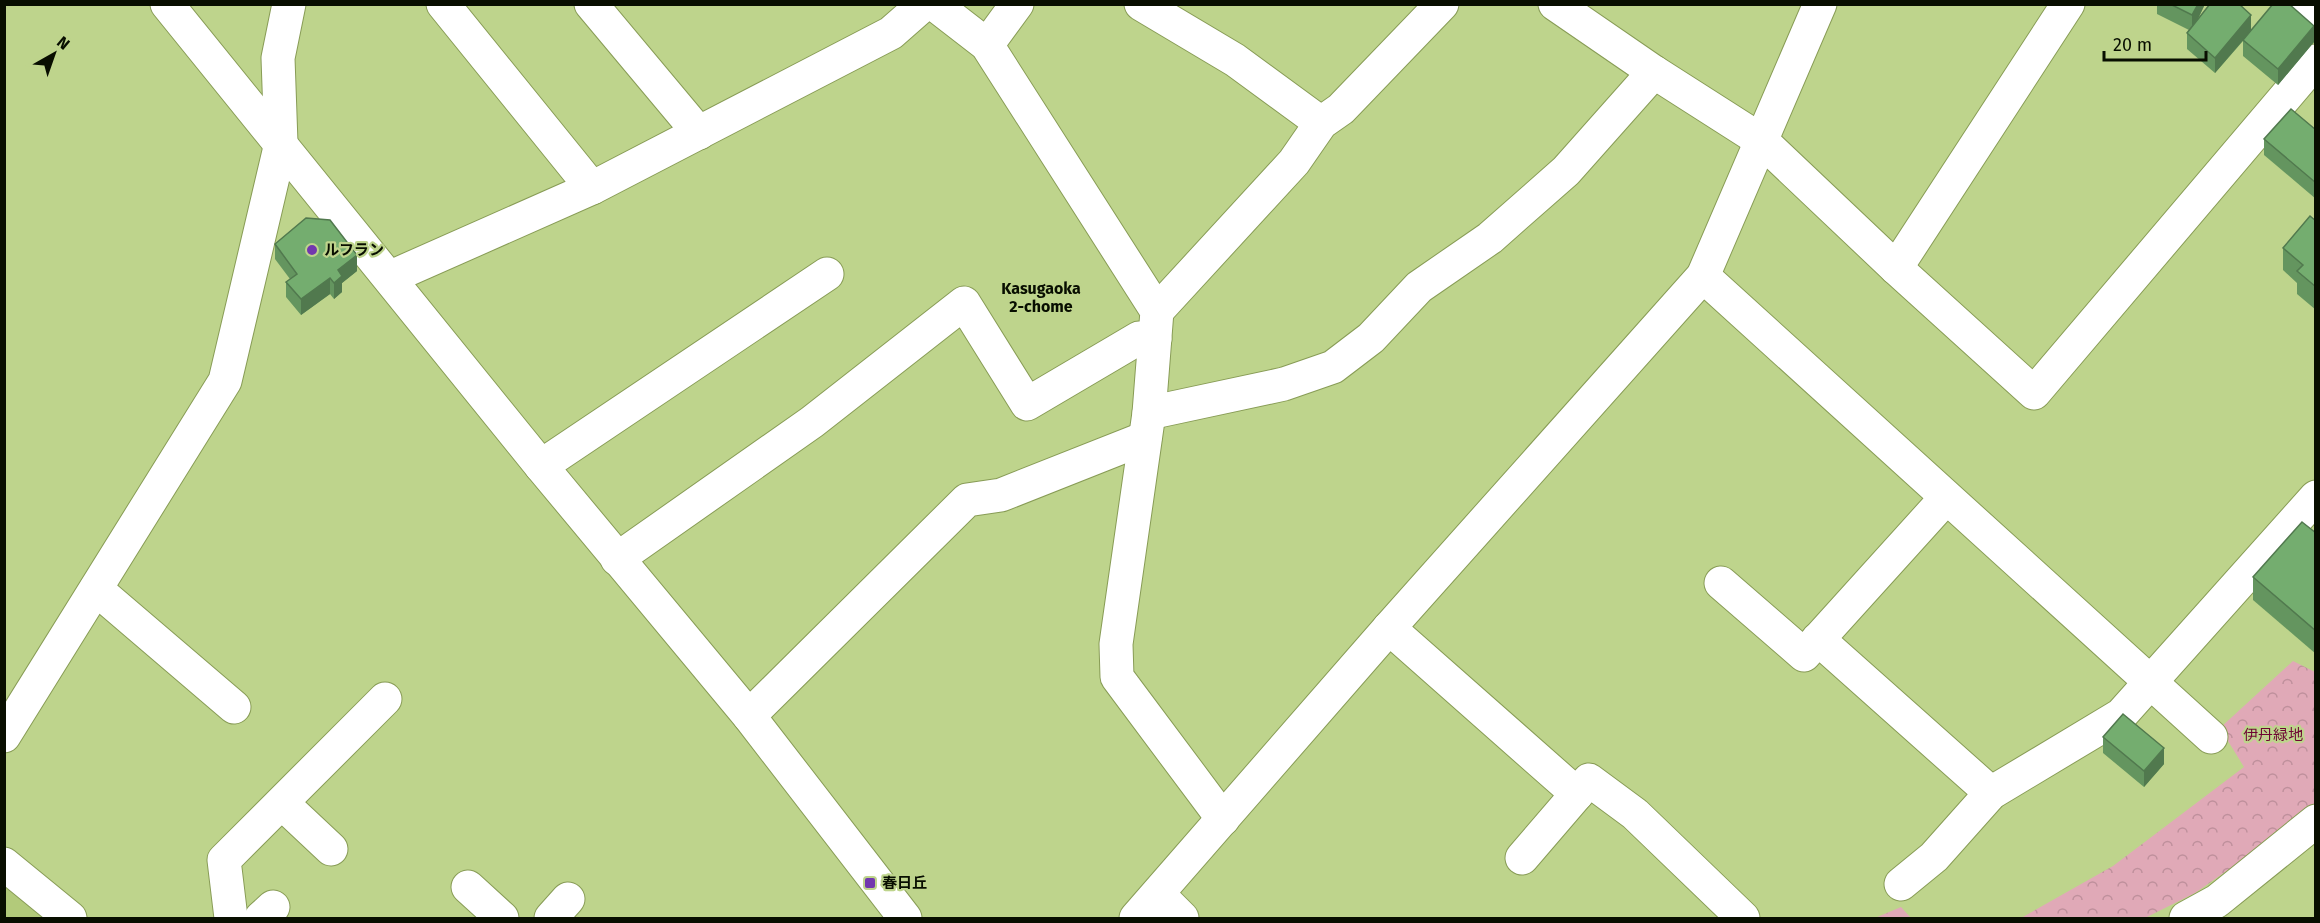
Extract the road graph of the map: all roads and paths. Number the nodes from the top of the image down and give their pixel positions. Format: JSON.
{"nodes":[{"id":1,"x":167,"y":4,"type":"edge"},
{"id":2,"x":289,"y":4,"type":"edge"},
{"id":3,"x":443,"y":4,"type":"edge"},
{"id":4,"x":591,"y":4,"type":"edge"},
{"id":5,"x":924,"y":4,"type":"edge"},
{"id":6,"x":934,"y":4,"type":"edge"},
{"id":7,"x":1017,"y":4,"type":"edge"},
{"id":8,"x":1141,"y":4,"type":"edge"},
{"id":9,"x":1442,"y":4,"type":"edge"},
{"id":10,"x":1555,"y":4,"type":"edge"},
{"id":11,"x":1820,"y":4,"type":"edge"},
{"id":12,"x":2068,"y":4,"type":"edge"},
{"id":13,"x":2292,"y":4,"type":"edge"},
{"id":14,"x":2316,"y":16,"type":"edge"},
{"id":15,"x":987,"y":45,"type":"junction"},
{"id":16,"x":2316,"y":61,"type":"edge"},
{"id":17,"x":1654,"y":72,"type":"junction"},
{"id":18,"x":1321,"y":123,"type":"junction"},
{"id":19,"x":699,"y":133,"type":"junction"},
{"id":20,"x":1762,"y":141,"type":"junction"},
{"id":21,"x":281,"y":143,"type":"junction"},
{"id":22,"x":592,"y":188,"type":"junction"},
{"id":23,"x":1896,"y":268,"type":"junction"},
{"id":24,"x":827,"y":274,"type":"dead end"},
{"id":25,"x":1703,"y":276,"type":"junction"},
{"id":26,"x":390,"y":277,"type":"junction"},
{"id":27,"x":1156,"y":325,"type":"junction"},
{"id":28,"x":1147,"y":425,"type":"junction"},
{"id":29,"x":541,"y":466,"type":"junction"},
{"id":30,"x":2316,"y":497,"type":"edge"},
{"id":31,"x":1946,"y":498,"type":"junction"},
{"id":32,"x":617,"y":559,"type":"junction"},
{"id":33,"x":1722,"y":583,"type":"dead end"},
{"id":34,"x":96,"y":589,"type":"junction"},
{"id":35,"x":1389,"y":628,"type":"junction"},
{"id":36,"x":1818,"y":639,"type":"junction"},
{"id":37,"x":2150,"y":683,"type":"junction"},
{"id":38,"x":385,"y":699,"type":"dead end"},
{"id":39,"x":234,"y":707,"type":"dead end"},
{"id":40,"x":748,"y":716,"type":"junction"},
{"id":41,"x":4,"y":736,"type":"edge"},
{"id":42,"x":2211,"y":737,"type":"dead end"},
{"id":43,"x":1577,"y":794,"type":"junction"},
{"id":44,"x":1991,"y":794,"type":"junction"},
{"id":45,"x":282,"y":803,"type":"junction"},
{"id":46,"x":1222,"y":819,"type":"junction"},
{"id":47,"x":2316,"y":821,"type":"edge"},
{"id":48,"x":332,"y":849,"type":"dead end"},
{"id":49,"x":1522,"y":858,"type":"dead end"},
{"id":50,"x":4,"y":864,"type":"edge"},
{"id":51,"x":1901,"y":884,"type":"dead end"},
{"id":52,"x":468,"y":887,"type":"dead end"},
{"id":53,"x":1158,"y":894,"type":"junction"},
{"id":54,"x":1744,"y":911,"type":"edge"},
{"id":55,"x":70,"y":918,"type":"edge"},
{"id":56,"x":231,"y":918,"type":"edge"},
{"id":57,"x":502,"y":918,"type":"edge"},
{"id":58,"x":905,"y":918,"type":"edge"},
{"id":59,"x":1136,"y":918,"type":"edge"},
{"id":60,"x":1182,"y":918,"type":"edge"},
{"id":61,"x":2186,"y":918,"type":"edge"}],
"edges":[{"from":1,"to":21,"type":"street"},
{"from":2,"to":21,"type":"street"},
{"from":3,"to":22,"type":"street"},
{"from":4,"to":19,"type":"street"},
{"from":5,"to":19,"type":"street"},
{"from":6,"to":15,"type":"street"},
{"from":7,"to":15,"type":"street"},
{"from":8,"to":18,"type":"street"},
{"from":9,"to":18,"type":"street"},
{"from":10,"to":17,"type":"street"},
{"from":11,"to":20,"type":"street"},
{"from":12,"to":23,"type":"street"},
{"from":13,"to":14,"type":"street"},
{"from":15,"to":27,"type":"street"},
{"from":16,"to":23,"type":"street"},
{"from":17,"to":20,"type":"street"},
{"from":17,"to":28,"type":"street"},
{"from":18,"to":27,"type":"street"},
{"from":19,"to":22,"type":"street"},
{"from":20,"to":23,"type":"street"},
{"from":20,"to":25,"type":"street"},
{"from":21,"to":26,"type":"street"},
{"from":21,"to":34,"type":"street"},
{"from":22,"to":26,"type":"street"},
{"from":24,"to":29,"type":"street"},
{"from":25,"to":31,"type":"street"},
{"from":25,"to":35,"type":"street"},
{"from":26,"to":29,"type":"street"},
{"from":27,"to":28,"type":"street"},
{"from":27,"to":32,"type":"street"},
{"from":28,"to":40,"type":"street"},
{"from":28,"to":46,"type":"street"},
{"from":29,"to":32,"type":"street"},
{"from":30,"to":37,"type":"street"},
{"from":31,"to":36,"type":"street"},
{"from":31,"to":37,"type":"street"},
{"from":32,"to":40,"type":"street"},
{"from":33,"to":36,"type":"street"},
{"from":34,"to":39,"type":"street"},
{"from":34,"to":41,"type":"street"},
{"from":35,"to":43,"type":"street"},
{"from":35,"to":46,"type":"street"},
{"from":36,"to":44,"type":"street"},
{"from":37,"to":42,"type":"street"},
{"from":37,"to":44,"type":"street"},
{"from":38,"to":45,"type":"street"},
{"from":40,"to":58,"type":"street"},
{"from":43,"to":49,"type":"street"},
{"from":43,"to":54,"type":"street"},
{"from":44,"to":51,"type":"street"},
{"from":45,"to":48,"type":"street"},
{"from":45,"to":56,"type":"street"},
{"from":46,"to":53,"type":"street"},
{"from":47,"to":61,"type":"street"},
{"from":50,"to":55,"type":"street"},
{"from":52,"to":57,"type":"street"},
{"from":53,"to":59,"type":"street"},
{"from":53,"to":60,"type":"street"}]}
